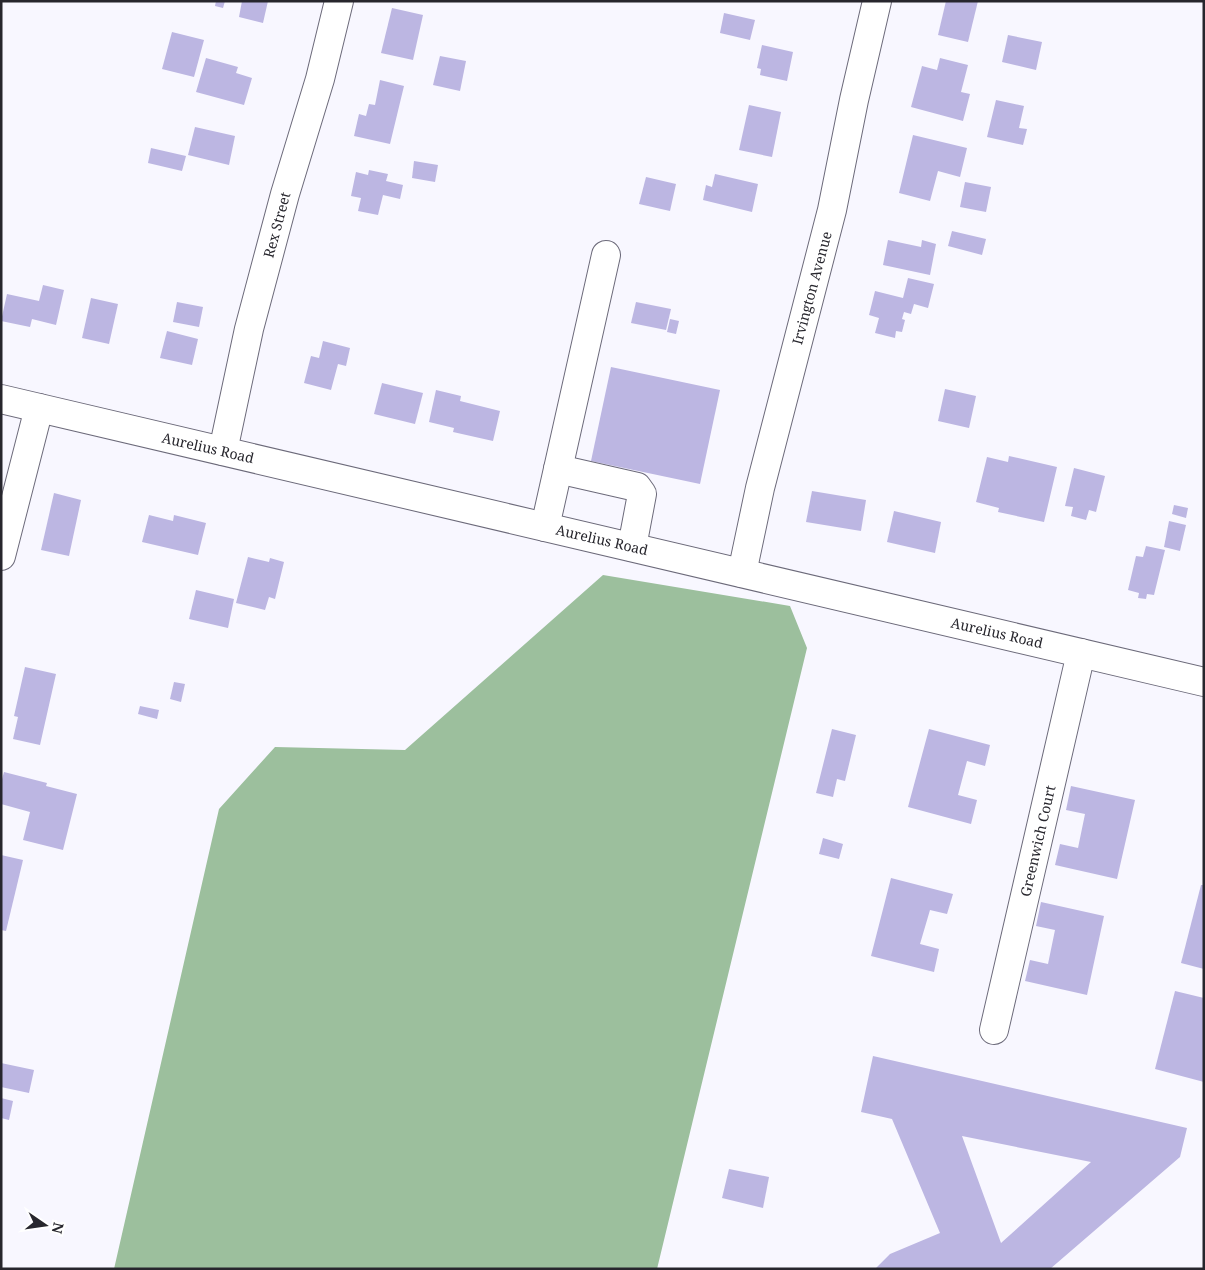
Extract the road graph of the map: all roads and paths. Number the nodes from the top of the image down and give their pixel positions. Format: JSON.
{"nodes":[{"id":1,"x":339,"y":1,"type":"edge"},
{"id":2,"x":877,"y":1,"type":"edge"},
{"id":3,"x":606,"y":256,"type":"dead end"},
{"id":4,"x":1,"y":399,"type":"edge"},
{"id":5,"x":39,"y":408,"type":"junction"},
{"id":6,"x":223,"y":451,"type":"junction"},
{"id":7,"x":558,"y":469,"type":"junction"},
{"id":8,"x":545,"y":527,"type":"junction"},
{"id":9,"x":632,"y":547,"type":"junction"},
{"id":10,"x":1,"y":556,"type":"edge"},
{"id":11,"x":742,"y":573,"type":"junction"},
{"id":12,"x":1081,"y":653,"type":"junction"},
{"id":13,"x":1204,"y":682,"type":"edge"},
{"id":14,"x":994,"y":1030,"type":"dead end"}],
"edges":[{"from":1,"to":6,"type":"street","name":"Rex Street"},
{"from":2,"to":11,"type":"street","name":"Irvington Avenue"},
{"from":3,"to":7,"type":"street"},
{"from":4,"to":5,"type":"street","name":"Aurelius Road"},
{"from":5,"to":6,"type":"street","name":"Aurelius Road"},
{"from":5,"to":10,"type":"street"},
{"from":6,"to":8,"type":"street","name":"Aurelius Road"},
{"from":7,"to":8,"type":"street"},
{"from":7,"to":9,"type":"street"},
{"from":8,"to":9,"type":"street","name":"Aurelius Road"},
{"from":9,"to":11,"type":"street","name":"Aurelius Road"},
{"from":11,"to":12,"type":"street","name":"Aurelius Road"},
{"from":12,"to":13,"type":"street","name":"Aurelius Road"},
{"from":12,"to":14,"type":"street","name":"Greenwich Court"}]}
